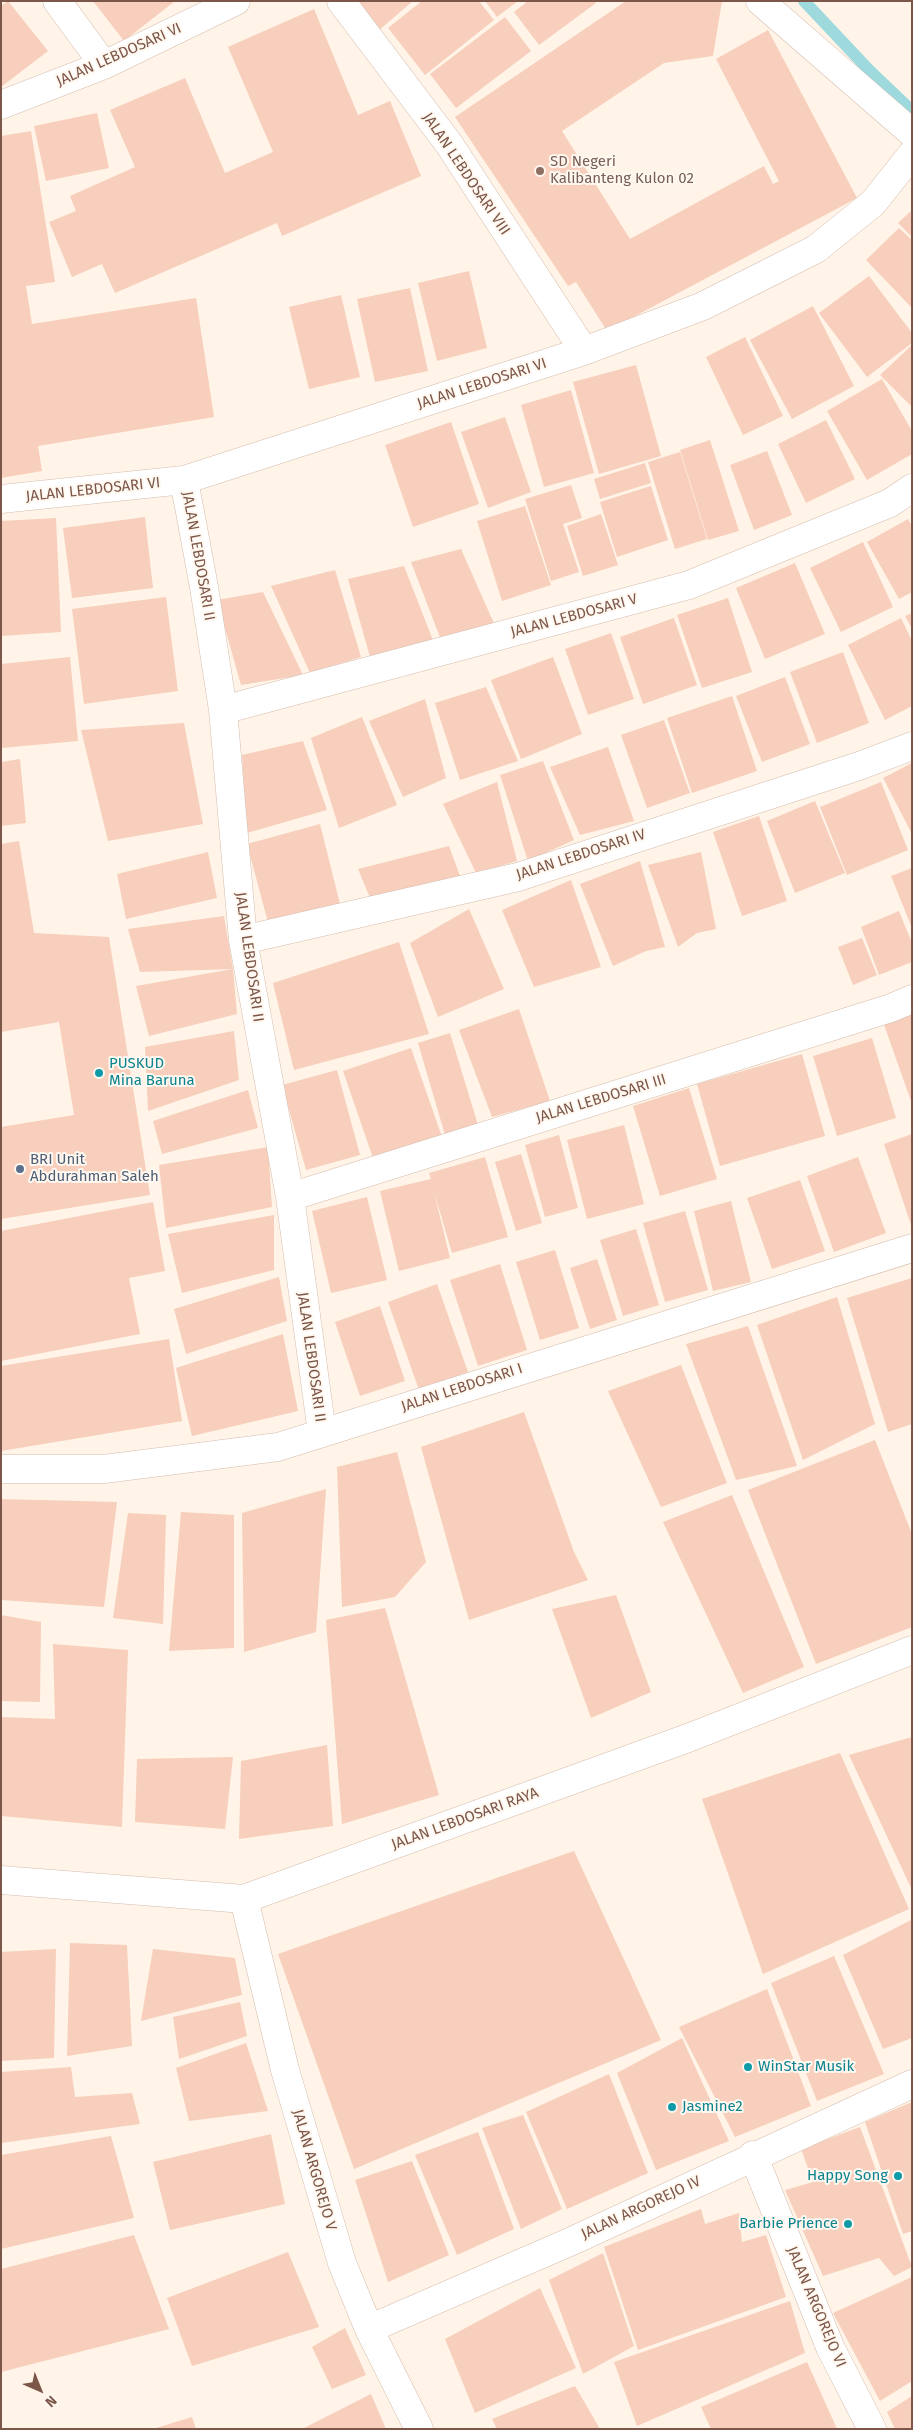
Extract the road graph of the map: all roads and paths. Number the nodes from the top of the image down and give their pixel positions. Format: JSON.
{"nodes":[{"id":1,"x":57,"y":1,"type":"edge"},
{"id":2,"x":236,"y":1,"type":"edge"},
{"id":3,"x":341,"y":1,"type":"edge"},
{"id":4,"x":760,"y":1,"type":"edge"},
{"id":5,"x":104,"y":65,"type":"junction"},
{"id":6,"x":1,"y":105,"type":"edge"},
{"id":7,"x":912,"y":132,"type":"edge"},
{"id":8,"x":912,"y":154,"type":"edge"},
{"id":9,"x":584,"y":351,"type":"junction"},
{"id":10,"x":184,"y":480,"type":"junction"},
{"id":11,"x":912,"y":488,"type":"edge"},
{"id":12,"x":1,"y":499,"type":"edge"},
{"id":13,"x":223,"y":710,"type":"junction"},
{"id":14,"x":912,"y":746,"type":"edge"},
{"id":15,"x":243,"y":940,"type":"junction"},
{"id":16,"x":912,"y":999,"type":"edge"},
{"id":17,"x":290,"y":1197,"type":"junction"},
{"id":18,"x":912,"y":1248,"type":"edge"},
{"id":19,"x":322,"y":1433,"type":"junction"},
{"id":20,"x":1,"y":1469,"type":"edge"},
{"id":21,"x":912,"y":1650,"type":"edge"},
{"id":22,"x":1,"y":1880,"type":"edge"},
{"id":23,"x":244,"y":1899,"type":"junction"},
{"id":24,"x":912,"y":2084,"type":"edge"},
{"id":25,"x":754,"y":2155,"type":"junction"},
{"id":26,"x":369,"y":2329,"type":"junction"},
{"id":27,"x":419,"y":2429,"type":"edge"},
{"id":28,"x":872,"y":2429,"type":"edge"}],
"edges":[{"from":1,"to":5,"type":"street"},
{"from":2,"to":5,"type":"street","name":"JALAN LEBDOSARI VI"},
{"from":3,"to":9,"type":"street","name":"JALAN LEBDOSARI VIII"},
{"from":4,"to":7,"type":"street"},
{"from":5,"to":6,"type":"street","name":"JALAN LEBDOSARI VI"},
{"from":8,"to":9,"type":"street","name":"JALAN LEBDOSARI VI"},
{"from":9,"to":10,"type":"street","name":"JALAN LEBDOSARI VI"},
{"from":10,"to":12,"type":"street","name":"JALAN LEBDOSARI VI"},
{"from":10,"to":13,"type":"street","name":"JALAN LEBDOSARI II"},
{"from":11,"to":13,"type":"street","name":"JALAN LEBDOSARI V"},
{"from":13,"to":15,"type":"street","name":"JALAN LEBDOSARI II"},
{"from":14,"to":15,"type":"street","name":"JALAN LEBDOSARI IV"},
{"from":15,"to":17,"type":"street","name":"JALAN LEBDOSARI II"},
{"from":16,"to":17,"type":"street","name":"JALAN LEBDOSARI III"},
{"from":17,"to":19,"type":"street","name":"JALAN LEBDOSARI II"},
{"from":18,"to":19,"type":"street","name":"JALAN LEBDOSARI I"},
{"from":19,"to":20,"type":"street","name":"JALAN LEBDOSARI I"},
{"from":21,"to":23,"type":"street","name":"JALAN LEBDOSARI RAYA"},
{"from":22,"to":23,"type":"street","name":"JALAN LEBDOSARI RAYA"},
{"from":23,"to":26,"type":"street","name":"JALAN ARGOREJO V"},
{"from":24,"to":25,"type":"street","name":"JALAN ARGOREJO IV"},
{"from":25,"to":26,"type":"street","name":"JALAN ARGOREJO IV"},
{"from":25,"to":28,"type":"street","name":"JALAN ARGOREJO VI"},
{"from":26,"to":27,"type":"street","name":"JALAN ARGOREJO V"}]}
